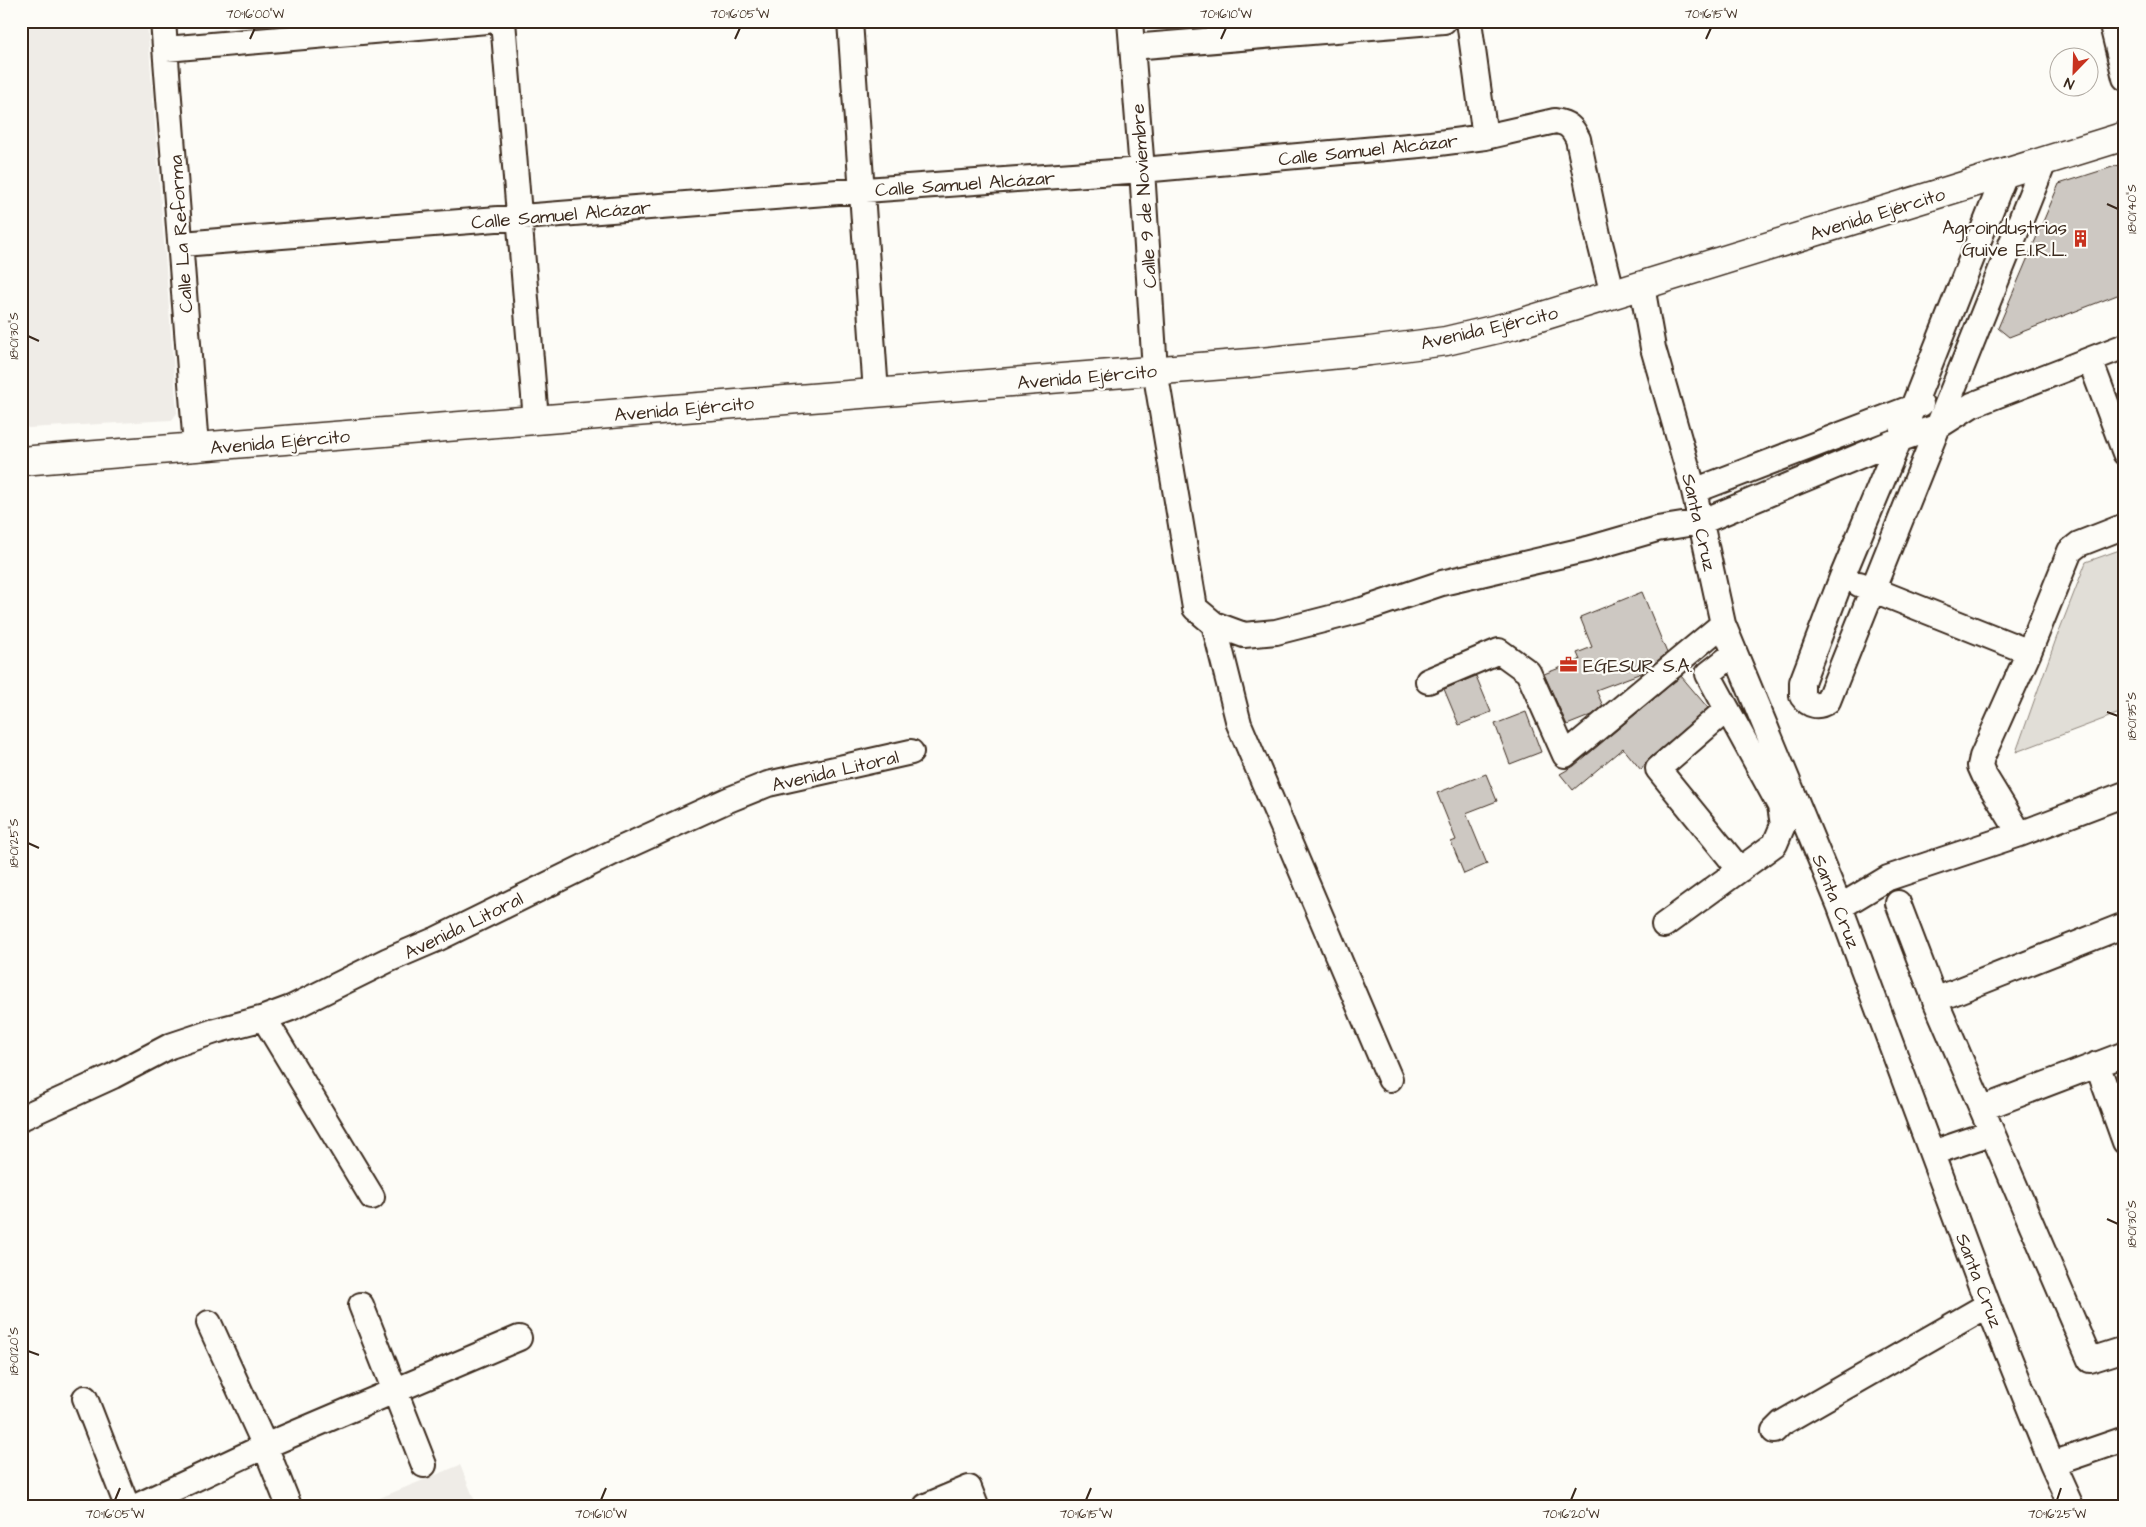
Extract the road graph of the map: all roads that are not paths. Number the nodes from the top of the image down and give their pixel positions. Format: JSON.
{"nodes":[{"id":1,"x":164,"y":21,"type":"edge"},
{"id":2,"x":487,"y":21,"type":"edge"},
{"id":3,"x":503,"y":21,"type":"edge"},
{"id":4,"x":850,"y":21,"type":"edge"},
{"id":5,"x":1130,"y":21,"type":"edge"},
{"id":6,"x":1444,"y":21,"type":"edge"},
{"id":7,"x":1469,"y":21,"type":"edge"},
{"id":8,"x":2111,"y":21,"type":"edge"},
{"id":9,"x":1132,"y":47,"type":"junction"},
{"id":10,"x":166,"y":49,"type":"junction"},
{"id":11,"x":2125,"y":78,"type":"edge"},
{"id":12,"x":2125,"y":136,"type":"edge"},
{"id":13,"x":1485,"y":137,"type":"junction"},
{"id":14,"x":2044,"y":162,"type":"junction"},
{"id":15,"x":1142,"y":170,"type":"junction"},
{"id":16,"x":2005,"y":174,"type":"junction"},
{"id":17,"x":862,"y":190,"type":"junction"},
{"id":18,"x":520,"y":218,"type":"junction"},
{"id":19,"x":182,"y":244,"type":"junction"},
{"id":20,"x":1642,"y":286,"type":"junction"},
{"id":21,"x":1613,"y":295,"type":"junction"},
{"id":22,"x":2125,"y":346,"type":"edge"},
{"id":23,"x":2090,"y":360,"type":"junction"},
{"id":24,"x":1155,"y":370,"type":"junction"},
{"id":25,"x":876,"y":393,"type":"junction"},
{"id":26,"x":1951,"y":395,"type":"junction"},
{"id":27,"x":1972,"y":405,"type":"junction"},
{"id":28,"x":1912,"y":407,"type":"junction"},
{"id":29,"x":536,"y":420,"type":"junction"},
{"id":30,"x":1939,"y":426,"type":"junction"},
{"id":31,"x":1898,"y":440,"type":"junction"},
{"id":32,"x":196,"y":447,"type":"junction"},
{"id":33,"x":2125,"y":453,"type":"edge"},
{"id":34,"x":21,"y":461,"type":"edge"},
{"id":35,"x":1694,"y":491,"type":"junction"},
{"id":36,"x":1701,"y":522,"type":"junction"},
{"id":37,"x":2125,"y":526,"type":"edge"},
{"id":38,"x":1842,"y":577,"type":"junction"},
{"id":39,"x":1872,"y":590,"type":"junction"},
{"id":40,"x":1214,"y":624,"type":"junction"},
{"id":41,"x":1723,"y":624,"type":"junction"},
{"id":42,"x":2029,"y":652,"type":"junction"},
{"id":43,"x":1735,"y":653,"type":"junction"},
{"id":44,"x":1428,"y":681,"type":"dead end"},
{"id":45,"x":1727,"y":710,"type":"junction"},
{"id":46,"x":912,"y":752,"type":"dead end"},
{"id":47,"x":2125,"y":794,"type":"edge"},
{"id":48,"x":2020,"y":834,"type":"junction"},
{"id":49,"x":1740,"y":870,"type":"junction"},
{"id":50,"x":1898,"y":903,"type":"dead end"},
{"id":51,"x":1840,"y":907,"type":"junction"},
{"id":52,"x":1664,"y":925,"type":"dead end"},
{"id":53,"x":2125,"y":925,"type":"edge"},
{"id":54,"x":1935,"y":1000,"type":"junction"},
{"id":55,"x":264,"y":1018,"type":"junction"},
{"id":56,"x":2125,"y":1054,"type":"edge"},
{"id":57,"x":2097,"y":1064,"type":"junction"},
{"id":58,"x":1390,"y":1079,"type":"dead end"},
{"id":59,"x":1983,"y":1108,"type":"junction"},
{"id":60,"x":21,"y":1118,"type":"edge"},
{"id":61,"x":1991,"y":1133,"type":"junction"},
{"id":62,"x":2125,"y":1142,"type":"edge"},
{"id":63,"x":1932,"y":1153,"type":"junction"},
{"id":64,"x":372,"y":1196,"type":"dead end"},
{"id":65,"x":361,"y":1304,"type":"dead end"},
{"id":66,"x":1988,"y":1305,"type":"junction"},
{"id":67,"x":209,"y":1323,"type":"dead end"},
{"id":68,"x":519,"y":1338,"type":"dead end"},
{"id":69,"x":2125,"y":1349,"type":"edge"},
{"id":70,"x":394,"y":1390,"type":"junction"},
{"id":71,"x":85,"y":1398,"type":"dead end"},
{"id":72,"x":1774,"y":1431,"type":"dead end"},
{"id":73,"x":2125,"y":1439,"type":"edge"},
{"id":74,"x":265,"y":1446,"type":"junction"},
{"id":75,"x":2052,"y":1464,"type":"junction"},
{"id":76,"x":424,"y":1465,"type":"dead end"},
{"id":77,"x":127,"y":1506,"type":"edge"},
{"id":78,"x":137,"y":1506,"type":"edge"},
{"id":79,"x":289,"y":1506,"type":"edge"},
{"id":80,"x":926,"y":1506,"type":"edge"},
{"id":81,"x":976,"y":1506,"type":"edge"},
{"id":82,"x":2071,"y":1506,"type":"edge"}],
"edges":[{"from":1,"to":10,"type":"street","name":"Calle La Reforma"},
{"from":2,"to":10,"type":"street"},
{"from":3,"to":18,"type":"street"},
{"from":4,"to":17,"type":"street"},
{"from":5,"to":9,"type":"street","name":"Calle 9 de Noviembre"},
{"from":6,"to":9,"type":"street"},
{"from":7,"to":13,"type":"street"},
{"from":8,"to":11,"type":"street"},
{"from":9,"to":15,"type":"street","name":"Calle 9 de Noviembre"},
{"from":10,"to":19,"type":"street","name":"Calle La Reforma"},
{"from":12,"to":14,"type":"main road","name":"Avenida Ejército"},
{"from":13,"to":15,"type":"street","name":"Calle Samuel Alcázar"},
{"from":13,"to":21,"type":"street","name":"Calle Samuel Alcázar"},
{"from":14,"to":16,"type":"main road","name":"Avenida Ejército"},
{"from":14,"to":26,"type":"street"},
{"from":15,"to":17,"type":"street","name":"Calle Samuel Alcázar"},
{"from":15,"to":24,"type":"street","name":"Calle 9 de Noviembre"},
{"from":16,"to":20,"type":"main road","name":"Avenida Ejército"},
{"from":16,"to":28,"type":"street"},
{"from":17,"to":18,"type":"street","name":"Calle Samuel Alcázar"},
{"from":17,"to":25,"type":"street"},
{"from":18,"to":19,"type":"street","name":"Calle Samuel Alcázar"},
{"from":18,"to":29,"type":"street"},
{"from":19,"to":32,"type":"street","name":"Calle La Reforma"},
{"from":20,"to":21,"type":"main road","name":"Avenida Ejército"},
{"from":20,"to":35,"type":"street","name":"Santa Cruz"},
{"from":21,"to":24,"type":"main road","name":"Avenida Ejército"},
{"from":22,"to":23,"type":"street","name":"Calle 9 de Noviembre"},
{"from":23,"to":27,"type":"street","name":"Calle 9 de Noviembre"},
{"from":23,"to":33,"type":"street"},
{"from":24,"to":25,"type":"main road","name":"Avenida Ejército"},
{"from":24,"to":40,"type":"street","name":"Calle 9 de Noviembre"},
{"from":25,"to":29,"type":"main road","name":"Avenida Ejército"},
{"from":26,"to":27,"type":"street"},
{"from":26,"to":28,"type":"street"},
{"from":26,"to":30,"type":"street"},
{"from":27,"to":30,"type":"street","name":"Calle 9 de Noviembre"},
{"from":28,"to":31,"type":"street"},
{"from":28,"to":35,"type":"street"},
{"from":29,"to":32,"type":"main road","name":"Avenida Ejército"},
{"from":30,"to":31,"type":"street","name":"Calle 9 de Noviembre"},
{"from":30,"to":39,"type":"street"},
{"from":31,"to":36,"type":"street","name":"Calle 9 de Noviembre"},
{"from":31,"to":38,"type":"street"},
{"from":32,"to":34,"type":"main road","name":"Avenida Ejército"},
{"from":35,"to":36,"type":"street","name":"Santa Cruz"},
{"from":36,"to":40,"type":"street","name":"Calle 9 de Noviembre"},
{"from":36,"to":41,"type":"street","name":"Santa Cruz"},
{"from":37,"to":42,"type":"street"},
{"from":38,"to":39,"type":"street"},
{"from":38,"to":39,"type":"street"},
{"from":39,"to":42,"type":"street"},
{"from":40,"to":58,"type":"street"},
{"from":41,"to":43,"type":"street","name":"Santa Cruz"},
{"from":41,"to":44,"type":"street"},
{"from":42,"to":48,"type":"street"},
{"from":43,"to":45,"type":"street"},
{"from":43,"to":51,"type":"street","name":"Santa Cruz"},
{"from":45,"to":49,"type":"street"},
{"from":45,"to":49,"type":"street"},
{"from":46,"to":55,"type":"street","name":"Avenida Litoral"},
{"from":47,"to":48,"type":"street"},
{"from":48,"to":51,"type":"street"},
{"from":49,"to":52,"type":"street"},
{"from":50,"to":54,"type":"street"},
{"from":51,"to":63,"type":"street","name":"Santa Cruz"},
{"from":53,"to":54,"type":"street"},
{"from":54,"to":59,"type":"street"},
{"from":55,"to":60,"type":"street","name":"Avenida Litoral"},
{"from":55,"to":64,"type":"street"},
{"from":56,"to":57,"type":"street"},
{"from":57,"to":59,"type":"street"},
{"from":57,"to":62,"type":"street"},
{"from":59,"to":61,"type":"street"},
{"from":61,"to":63,"type":"street"},
{"from":61,"to":69,"type":"street"},
{"from":63,"to":66,"type":"street","name":"Santa Cruz"},
{"from":65,"to":70,"type":"street"},
{"from":66,"to":72,"type":"street"},
{"from":66,"to":75,"type":"street","name":"Santa Cruz"},
{"from":67,"to":74,"type":"street"},
{"from":68,"to":70,"type":"street"},
{"from":70,"to":74,"type":"street"},
{"from":70,"to":76,"type":"street"},
{"from":71,"to":77,"type":"street"},
{"from":73,"to":75,"type":"street"},
{"from":74,"to":78,"type":"street"},
{"from":74,"to":79,"type":"street"},
{"from":75,"to":82,"type":"street","name":"Santa Cruz"},
{"from":80,"to":81,"type":"street"}]}
